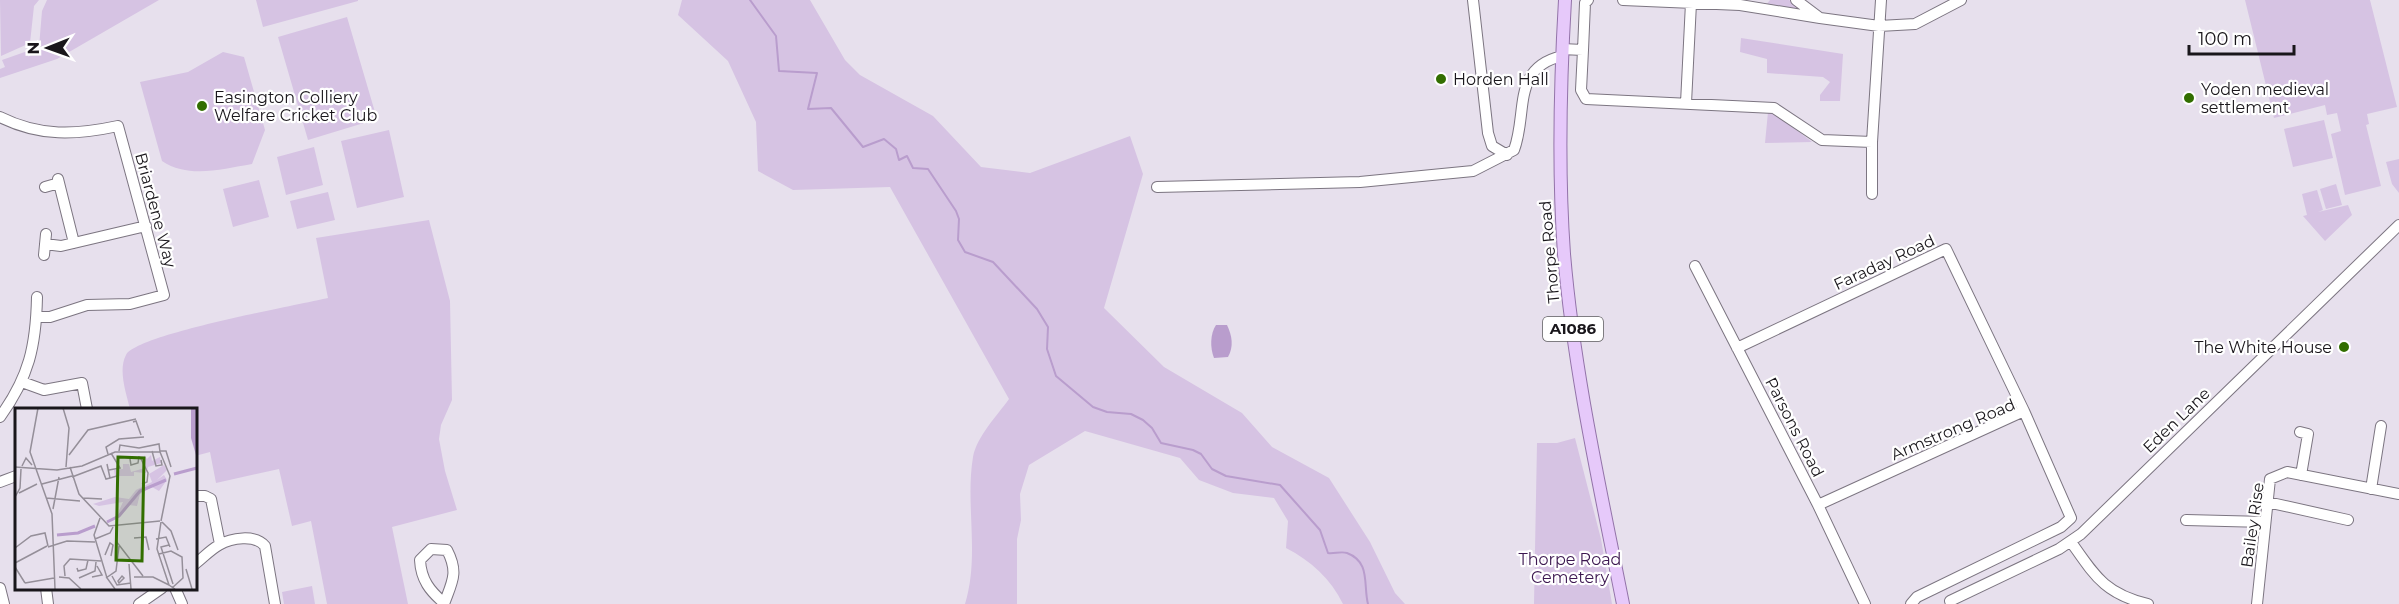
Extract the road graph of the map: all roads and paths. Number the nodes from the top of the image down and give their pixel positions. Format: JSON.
{"nodes":[{"id":1,"x":1473,"y":0,"type":"edge"},
{"id":2,"x":1565,"y":0,"type":"edge"},
{"id":3,"x":1588,"y":0,"type":"edge"},
{"id":4,"x":1623,"y":0,"type":"edge"},
{"id":5,"x":1797,"y":0,"type":"edge"},
{"id":6,"x":1881,"y":0,"type":"edge"},
{"id":7,"x":1961,"y":0,"type":"edge"},
{"id":8,"x":1691,"y":3,"type":"junction"},
{"id":9,"x":1761,"y":4,"type":"edge"},
{"id":10,"x":1820,"y":18,"type":"junction"},
{"id":11,"x":1879,"y":26,"type":"junction"},
{"id":12,"x":1583,"y":50,"type":"junction"},
{"id":13,"x":1562,"y":53,"type":"junction"},
{"id":14,"x":1686,"y":103,"type":"junction"},
{"id":15,"x":0,"y":117,"type":"edge"},
{"id":16,"x":1872,"y":142,"type":"junction"},
{"id":17,"x":1508,"y":156,"type":"junction"},
{"id":18,"x":45,"y":187,"type":"dead end"},
{"id":19,"x":1157,"y":187,"type":"dead end"},
{"id":20,"x":1872,"y":194,"type":"dead end"},
{"id":21,"x":2399,"y":225,"type":"edge"},
{"id":22,"x":146,"y":226,"type":"junction"},
{"id":23,"x":74,"y":243,"type":"junction"},
{"id":24,"x":45,"y":245,"type":"dead end"},
{"id":25,"x":1695,"y":266,"type":"dead end"},
{"id":26,"x":37,"y":297,"type":"dead end"},
{"id":27,"x":36,"y":317,"type":"junction"},
{"id":28,"x":1737,"y":348,"type":"junction"},
{"id":29,"x":22,"y":382,"type":"junction"},
{"id":30,"x":87,"y":408,"type":"edge"},
{"id":31,"x":2024,"y":411,"type":"junction"},
{"id":32,"x":0,"y":417,"type":"edge"},
{"id":33,"x":2381,"y":426,"type":"dead end"},
{"id":34,"x":2300,"y":432,"type":"dead end"},
{"id":35,"x":2301,"y":475,"type":"junction"},
{"id":36,"x":15,"y":476,"type":"edge"},
{"id":37,"x":0,"y":482,"type":"edge"},
{"id":38,"x":2371,"y":489,"type":"junction"},
{"id":39,"x":2399,"y":494,"type":"edge"},
{"id":40,"x":196,"y":496,"type":"edge"},
{"id":41,"x":2268,"y":502,"type":"junction"},
{"id":42,"x":1818,"y":505,"type":"junction"},
{"id":43,"x":2186,"y":520,"type":"dead end"},
{"id":44,"x":2349,"y":520,"type":"dead end"},
{"id":45,"x":2265,"y":522,"type":"junction"},
{"id":46,"x":2071,"y":542,"type":"junction"},
{"id":47,"x":220,"y":544,"type":"junction"},
{"id":48,"x":196,"y":563,"type":"edge"},
{"id":49,"x":0,"y":588,"type":"edge"},
{"id":50,"x":46,"y":589,"type":"edge"},
{"id":51,"x":161,"y":589,"type":"edge"},
{"id":52,"x":175,"y":589,"type":"edge"},
{"id":53,"x":1950,"y":602,"type":"dead end"},
{"id":54,"x":3,"y":604,"type":"edge"},
{"id":55,"x":48,"y":604,"type":"edge"},
{"id":56,"x":139,"y":604,"type":"edge"},
{"id":57,"x":182,"y":604,"type":"edge"},
{"id":58,"x":275,"y":604,"type":"edge"},
{"id":59,"x":444,"y":604,"type":"edge"},
{"id":60,"x":1623,"y":604,"type":"edge"},
{"id":61,"x":1865,"y":604,"type":"edge"},
{"id":62,"x":1911,"y":604,"type":"edge"},
{"id":63,"x":2148,"y":604,"type":"edge"},
{"id":64,"x":2257,"y":604,"type":"edge"}],
"edges":[{"from":1,"to":17,"type":"street"},
{"from":2,"to":13,"type":"main road","name":"Thorpe Road","number":"A1086"},
{"from":3,"to":12,"type":"street"},
{"from":4,"to":8,"type":"street"},
{"from":5,"to":10,"type":"street"},
{"from":6,"to":11,"type":"street"},
{"from":7,"to":11,"type":"street"},
{"from":8,"to":9,"type":"street"},
{"from":8,"to":14,"type":"street"},
{"from":9,"to":10,"type":"street"},
{"from":10,"to":11,"type":"street"},
{"from":11,"to":16,"type":"street"},
{"from":12,"to":13,"type":"street"},
{"from":12,"to":14,"type":"street"},
{"from":13,"to":17,"type":"street"},
{"from":13,"to":60,"type":"main road","name":"Thorpe Road","number":"A1086"},
{"from":14,"to":16,"type":"street"},
{"from":15,"to":22,"type":"street","name":"Briardene Way"},
{"from":16,"to":20,"type":"street"},
{"from":17,"to":19,"type":"street"},
{"from":18,"to":23,"type":"street"},
{"from":21,"to":46,"type":"street","name":"Eden Lane"},
{"from":22,"to":23,"type":"street"},
{"from":22,"to":27,"type":"street","name":"Briardene Way"},
{"from":23,"to":24,"type":"street"},
{"from":25,"to":28,"type":"street","name":"Parsons Road"},
{"from":26,"to":27,"type":"street"},
{"from":27,"to":29,"type":"street"},
{"from":28,"to":31,"type":"street","name":"Faraday Road"},
{"from":28,"to":42,"type":"street","name":"Parsons Road"},
{"from":29,"to":30,"type":"street"},
{"from":29,"to":32,"type":"street"},
{"from":31,"to":42,"type":"street","name":"Armstrong Road"},
{"from":31,"to":62,"type":"street","name":"Armstrong Road"},
{"from":33,"to":38,"type":"street"},
{"from":34,"to":35,"type":"street"},
{"from":35,"to":38,"type":"street","name":"Bailey Rise"},
{"from":35,"to":41,"type":"street","name":"Bailey Rise"},
{"from":36,"to":37,"type":"street"},
{"from":38,"to":39,"type":"street","name":"Bailey Rise"},
{"from":40,"to":47,"type":"street"},
{"from":41,"to":44,"type":"street"},
{"from":41,"to":45,"type":"street","name":"Bailey Rise"},
{"from":42,"to":61,"type":"street","name":"Parsons Road"},
{"from":43,"to":45,"type":"street"},
{"from":45,"to":64,"type":"street","name":"Bailey Rise"},
{"from":46,"to":53,"type":"street","name":"Eden Lane"},
{"from":46,"to":63,"type":"street"},
{"from":47,"to":48,"type":"street"},
{"from":47,"to":58,"type":"street"},
{"from":49,"to":54,"type":"street"},
{"from":50,"to":55,"type":"street"},
{"from":51,"to":56,"type":"street"},
{"from":52,"to":57,"type":"street"},
{"from":59,"to":59,"type":"street"}]}
